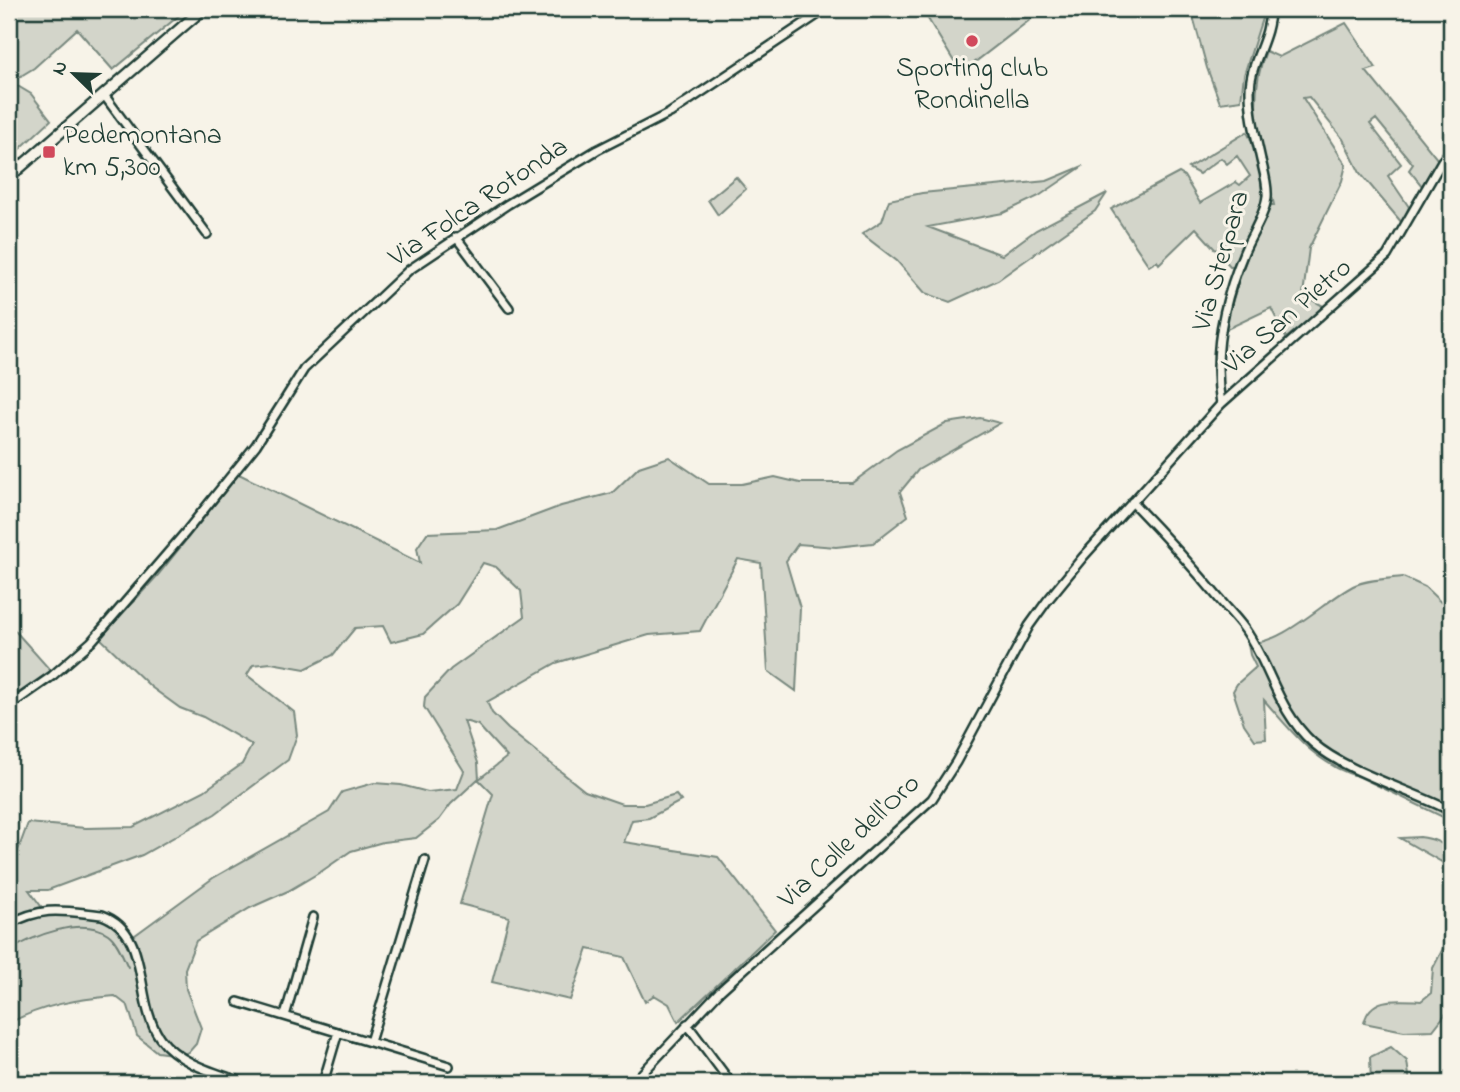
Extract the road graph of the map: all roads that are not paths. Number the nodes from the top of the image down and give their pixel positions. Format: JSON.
{"nodes":[{"id":1,"x":204,"y":9,"type":"edge"},
{"id":2,"x":826,"y":9,"type":"edge"},
{"id":3,"x":1270,"y":9,"type":"edge"},
{"id":4,"x":104,"y":95,"type":"junction"},
{"id":5,"x":1451,"y":150,"type":"edge"},
{"id":6,"x":9,"y":177,"type":"edge"},
{"id":7,"x":207,"y":234,"type":"dead end"},
{"id":8,"x":456,"y":237,"type":"junction"},
{"id":9,"x":509,"y":308,"type":"dead end"},
{"id":10,"x":1221,"y":404,"type":"junction"},
{"id":11,"x":1132,"y":502,"type":"junction"},
{"id":12,"x":9,"y":706,"type":"edge"},
{"id":13,"x":1451,"y":811,"type":"edge"},
{"id":14,"x":425,"y":860,"type":"dead end"},
{"id":15,"x":313,"y":917,"type":"dead end"},
{"id":16,"x":9,"y":923,"type":"edge"},
{"id":17,"x":238,"y":1002,"type":"dead end"},
{"id":18,"x":285,"y":1016,"type":"junction"},
{"id":19,"x":687,"y":1024,"type":"junction"},
{"id":20,"x":338,"y":1032,"type":"junction"},
{"id":21,"x":370,"y":1042,"type":"junction"},
{"id":22,"x":449,"y":1066,"type":"dead end"},
{"id":23,"x":246,"y":1083,"type":"edge"},
{"id":24,"x":323,"y":1083,"type":"edge"},
{"id":25,"x":633,"y":1083,"type":"edge"},
{"id":26,"x":730,"y":1083,"type":"edge"}],
"edges":[{"from":1,"to":4,"type":"street"},
{"from":2,"to":8,"type":"street","name":"Via Folca Rotonda"},
{"from":3,"to":10,"type":"street","name":"Via Sterpara"},
{"from":4,"to":6,"type":"street"},
{"from":4,"to":7,"type":"street"},
{"from":5,"to":10,"type":"street","name":"Via San Pietro"},
{"from":8,"to":9,"type":"street"},
{"from":8,"to":12,"type":"street","name":"Via Folca Rotonda"},
{"from":10,"to":11,"type":"street","name":"Via San Pietro"},
{"from":11,"to":13,"type":"street"},
{"from":11,"to":19,"type":"street","name":"Via Colle dell'Oro"},
{"from":14,"to":21,"type":"street"},
{"from":15,"to":18,"type":"street"},
{"from":16,"to":23,"type":"street"},
{"from":17,"to":18,"type":"street"},
{"from":18,"to":20,"type":"street"},
{"from":19,"to":25,"type":"street","name":"Via Colle dell'Oro"},
{"from":19,"to":26,"type":"street"},
{"from":20,"to":21,"type":"street"},
{"from":20,"to":24,"type":"street"},
{"from":21,"to":22,"type":"street"}]}
